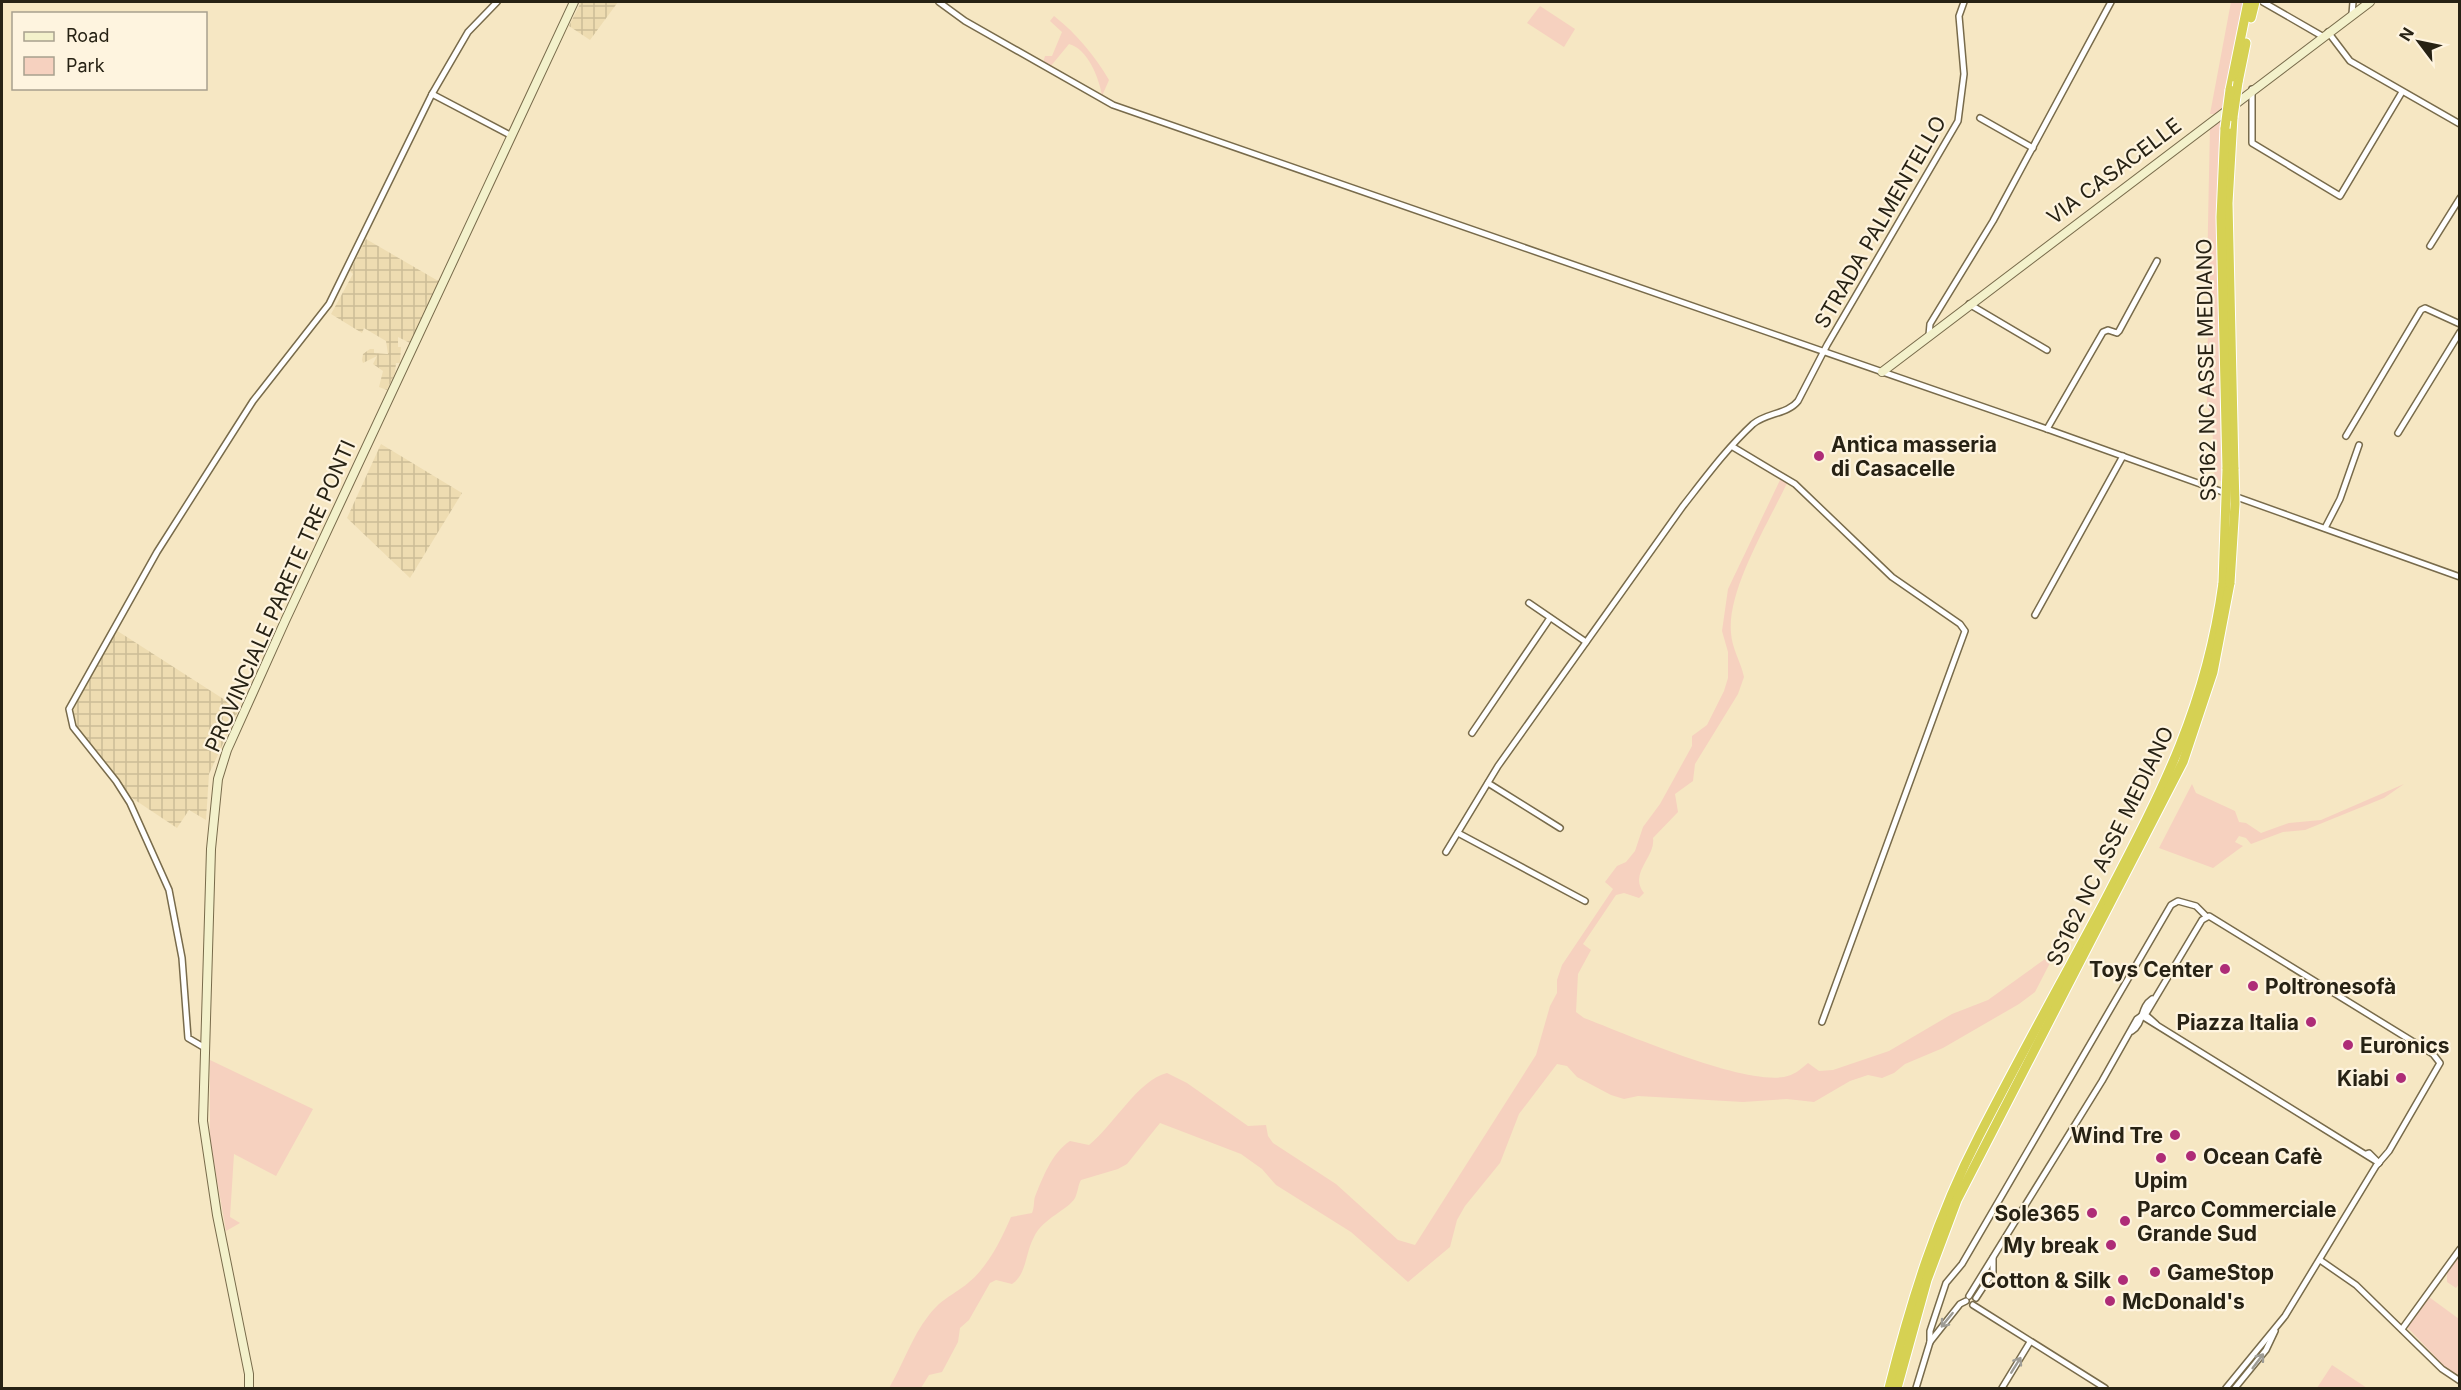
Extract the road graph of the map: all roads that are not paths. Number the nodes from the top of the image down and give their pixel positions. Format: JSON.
{"nodes":[{"id":1,"x":497,"y":2,"type":"edge"},
{"id":2,"x":574,"y":2,"type":"edge"},
{"id":3,"x":939,"y":2,"type":"edge"},
{"id":4,"x":1964,"y":2,"type":"edge"},
{"id":5,"x":2111,"y":2,"type":"edge"},
{"id":6,"x":2248,"y":2,"type":"edge"},
{"id":7,"x":2255,"y":2,"type":"edge"},
{"id":8,"x":2263,"y":2,"type":"edge"},
{"id":9,"x":2353,"y":2,"type":"edge"},
{"id":10,"x":2370,"y":2,"type":"edge"},
{"id":11,"x":2274,"y":5,"type":"edge"},
{"id":12,"x":2352,"y":14,"type":"junction"},
{"id":13,"x":2325,"y":34,"type":"junction"},
{"id":14,"x":2252,"y":89,"type":"junction"},
{"id":15,"x":2402,"y":92,"type":"junction"},
{"id":16,"x":432,"y":94,"type":"junction"},
{"id":17,"x":1980,"y":118,"type":"dead end"},
{"id":18,"x":2460,"y":124,"type":"edge"},
{"id":19,"x":512,"y":136,"type":"junction"},
{"id":20,"x":2033,"y":148,"type":"junction"},
{"id":21,"x":2460,"y":198,"type":"edge"},
{"id":22,"x":2430,"y":246,"type":"dead end"},
{"id":23,"x":2157,"y":261,"type":"dead end"},
{"id":24,"x":1969,"y":304,"type":"junction"},
{"id":25,"x":2460,"y":324,"type":"edge"},
{"id":26,"x":2460,"y":332,"type":"edge"},
{"id":27,"x":1929,"y":335,"type":"junction"},
{"id":28,"x":2047,"y":350,"type":"dead end"},
{"id":29,"x":1824,"y":352,"type":"junction"},
{"id":30,"x":1882,"y":372,"type":"junction"},
{"id":31,"x":2047,"y":429,"type":"junction"},
{"id":32,"x":2398,"y":433,"type":"dead end"},
{"id":33,"x":2346,"y":436,"type":"dead end"},
{"id":34,"x":2359,"y":445,"type":"dead end"},
{"id":35,"x":1733,"y":447,"type":"junction"},
{"id":36,"x":2123,"y":456,"type":"junction"},
{"id":37,"x":2231,"y":469,"type":"junction"},
{"id":38,"x":2325,"y":528,"type":"junction"},
{"id":39,"x":2460,"y":577,"type":"edge"},
{"id":40,"x":1529,"y":603,"type":"dead end"},
{"id":41,"x":2035,"y":615,"type":"dead end"},
{"id":42,"x":1551,"y":618,"type":"junction"},
{"id":43,"x":1586,"y":642,"type":"junction"},
{"id":44,"x":1472,"y":733,"type":"dead end"},
{"id":45,"x":1488,"y":783,"type":"junction"},
{"id":46,"x":1560,"y":828,"type":"dead end"},
{"id":47,"x":1458,"y":833,"type":"junction"},
{"id":48,"x":1446,"y":852,"type":"dead end"},
{"id":49,"x":1585,"y":901,"type":"dead end"},
{"id":50,"x":2206,"y":916,"type":"junction"},
{"id":51,"x":2142,"y":1016,"type":"junction"},
{"id":52,"x":1822,"y":1022,"type":"dead end"},
{"id":53,"x":205,"y":1048,"type":"junction"},
{"id":54,"x":2379,"y":1163,"type":"junction"},
{"id":55,"x":2460,"y":1249,"type":"edge"},
{"id":56,"x":1992,"y":1258,"type":"junction"},
{"id":57,"x":2320,"y":1260,"type":"junction"},
{"id":58,"x":1967,"y":1298,"type":"junction"},
{"id":59,"x":1975,"y":1302,"type":"junction"},
{"id":60,"x":2275,"y":1329,"type":"junction"},
{"id":61,"x":2402,"y":1329,"type":"junction"},
{"id":62,"x":1930,"y":1342,"type":"junction"},
{"id":63,"x":2030,"y":1342,"type":"junction"},
{"id":64,"x":1902,"y":1353,"type":"junction"},
{"id":65,"x":2460,"y":1381,"type":"edge"},
{"id":66,"x":2226,"y":1388,"type":"edge"},
{"id":67,"x":249,"y":1389,"type":"edge"},
{"id":68,"x":1889,"y":1389,"type":"edge"},
{"id":69,"x":1897,"y":1389,"type":"edge"},
{"id":70,"x":1916,"y":1389,"type":"edge"},
{"id":71,"x":2002,"y":1389,"type":"edge"},
{"id":72,"x":2105,"y":1389,"type":"edge"},
{"id":73,"x":2235,"y":1389,"type":"edge"}],
"edges":[{"from":1,"to":16,"type":"street"},
{"from":2,"to":19,"type":"street","name":"PROVINCIALE PARETE TRE PONTI"},
{"from":3,"to":29,"type":"street"},
{"from":4,"to":29,"type":"street","name":"STRADA PALMENTELLO"},
{"from":5,"to":20,"type":"street"},
{"from":6,"to":37,"type":"highway","name":"SS162 NC ASSE MEDIANO","bridge":true},
{"from":7,"to":37,"type":"highway","name":"SS162 NC ASSE MEDIANO","bridge":true},
{"from":8,"to":11,"type":"street"},
{"from":9,"to":12,"type":"street"},
{"from":10,"to":12,"type":"street","name":"VIA CASACELLE"},
{"from":11,"to":13,"type":"street"},
{"from":12,"to":13,"type":"street","name":"VIA CASACELLE"},
{"from":13,"to":14,"type":"street","name":"VIA CASACELLE"},
{"from":13,"to":15,"type":"street"},
{"from":14,"to":15,"type":"street"},
{"from":14,"to":24,"type":"street","name":"VIA CASACELLE"},
{"from":15,"to":18,"type":"street"},
{"from":16,"to":19,"type":"street"},
{"from":16,"to":53,"type":"street"},
{"from":17,"to":20,"type":"street"},
{"from":19,"to":53,"type":"street","name":"PROVINCIALE PARETE TRE PONTI"},
{"from":20,"to":27,"type":"street"},
{"from":21,"to":22,"type":"street"},
{"from":23,"to":31,"type":"street"},
{"from":24,"to":27,"type":"street","name":"VIA CASACELLE"},
{"from":24,"to":28,"type":"street"},
{"from":25,"to":33,"type":"street"},
{"from":26,"to":32,"type":"street"},
{"from":27,"to":30,"type":"street","name":"VIA CASACELLE"},
{"from":29,"to":30,"type":"street"},
{"from":29,"to":35,"type":"street","name":"STRADA PALMENTELLO"},
{"from":30,"to":31,"type":"street"},
{"from":31,"to":36,"type":"street"},
{"from":34,"to":38,"type":"street"},
{"from":35,"to":43,"type":"street","name":"STRADA PALMENTELLO"},
{"from":35,"to":52,"type":"street"},
{"from":36,"to":38,"type":"street"},
{"from":36,"to":41,"type":"street"},
{"from":37,"to":64,"type":"highway","name":"SS162 NC ASSE MEDIANO","bridge":true},
{"from":38,"to":39,"type":"street"},
{"from":40,"to":42,"type":"street"},
{"from":42,"to":43,"type":"street"},
{"from":42,"to":44,"type":"street"},
{"from":43,"to":45,"type":"street","name":"STRADA PALMENTELLO"},
{"from":45,"to":46,"type":"street"},
{"from":45,"to":47,"type":"street","name":"STRADA PALMENTELLO"},
{"from":47,"to":48,"type":"street","name":"STRADA PALMENTELLO"},
{"from":47,"to":49,"type":"street"},
{"from":50,"to":51,"type":"street"},
{"from":50,"to":54,"type":"street"},
{"from":50,"to":62,"type":"street"},
{"from":51,"to":54,"type":"street"},
{"from":51,"to":56,"type":"street"},
{"from":53,"to":67,"type":"street","name":"PROVINCIALE PARETE TRE PONTI"},
{"from":54,"to":57,"type":"street"},
{"from":55,"to":61,"type":"street"},
{"from":56,"to":58,"type":"street"},
{"from":56,"to":59,"type":"street"},
{"from":57,"to":60,"type":"street"},
{"from":57,"to":61,"type":"street"},
{"from":58,"to":59,"type":"street"},
{"from":58,"to":62,"type":"street","one_way":true},
{"from":59,"to":63,"type":"street"},
{"from":60,"to":66,"type":"street"},
{"from":73,"to":60,"type":"street","one_way":true},
{"from":61,"to":65,"type":"street"},
{"from":62,"to":70,"type":"street"},
{"from":71,"to":63,"type":"street","one_way":true},
{"from":63,"to":72,"type":"street"},
{"from":64,"to":68,"type":"highway","name":"SS162 NC ASSE MEDIANO"},
{"from":64,"to":69,"type":"highway","name":"SS162 NC ASSE MEDIANO"}]}
